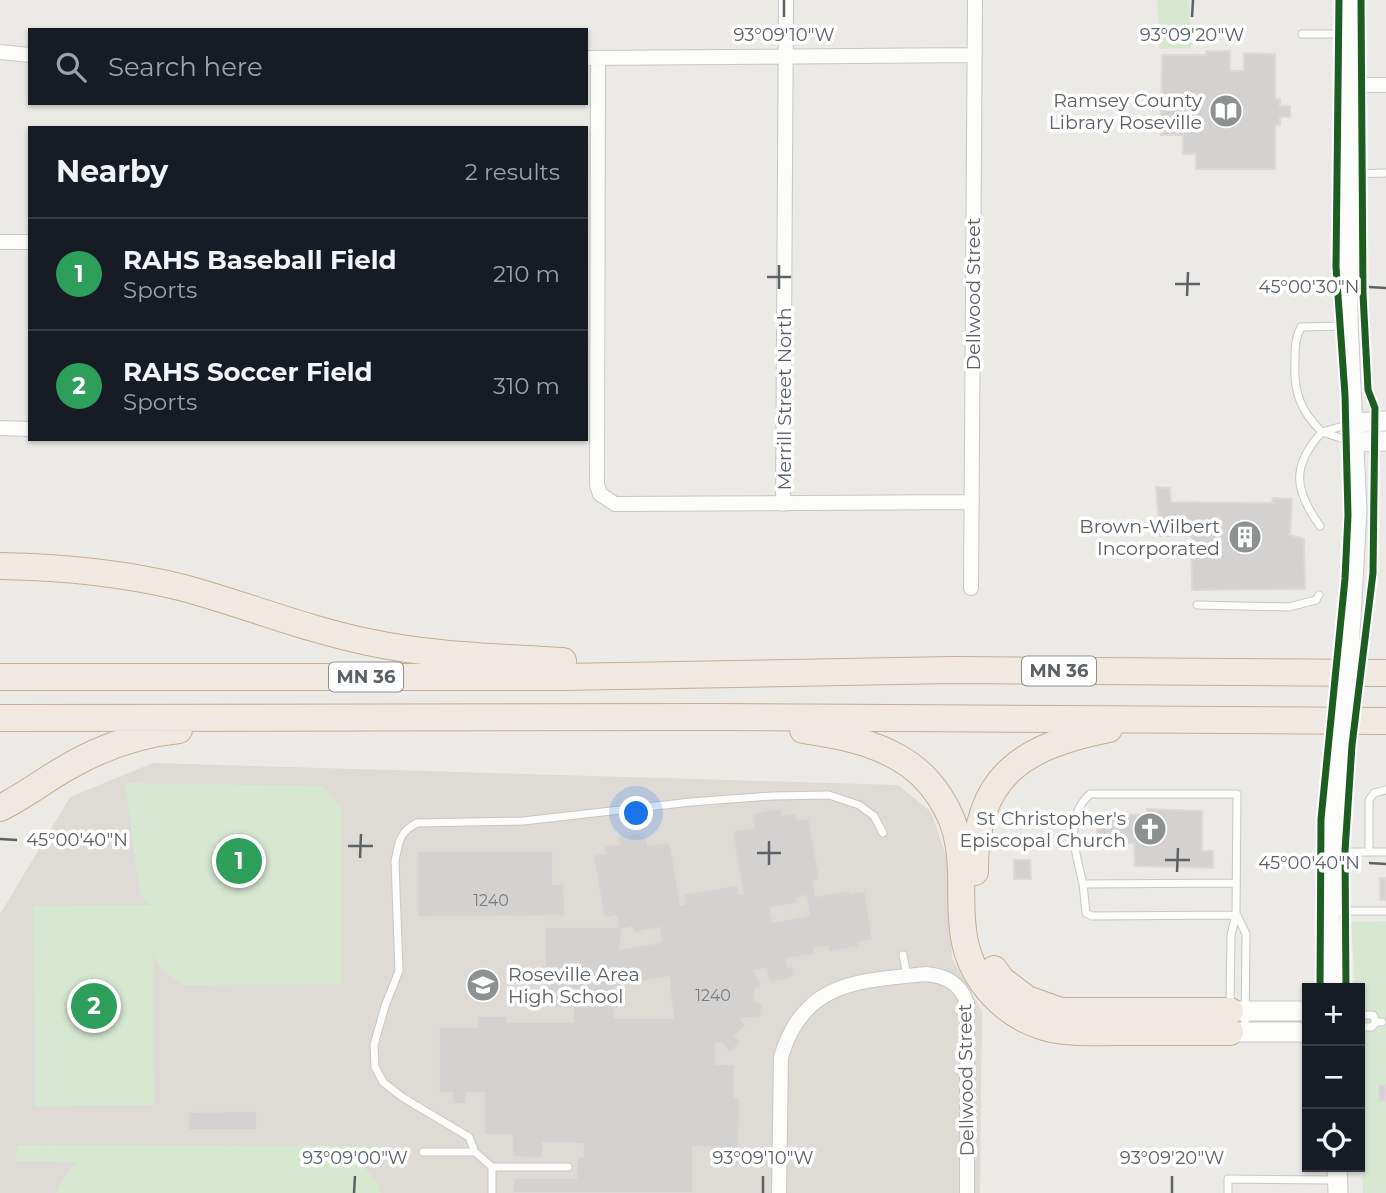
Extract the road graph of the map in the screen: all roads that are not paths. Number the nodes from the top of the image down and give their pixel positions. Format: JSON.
{"nodes":[{"id":1,"x":786,"y":0,"type":"edge"},
{"id":2,"x":975,"y":0,"type":"edge"},
{"id":3,"x":1348,"y":0,"type":"edge"},
{"id":4,"x":1302,"y":34,"type":"dead end"},
{"id":5,"x":1348,"y":34,"type":"junction"},
{"id":6,"x":0,"y":52,"type":"edge"},
{"id":7,"x":28,"y":55,"type":"edge"},
{"id":8,"x":975,"y":55,"type":"junction"},
{"id":9,"x":592,"y":58,"type":"edge"},
{"id":10,"x":785,"y":58,"type":"junction"},
{"id":11,"x":1347,"y":85,"type":"junction"},
{"id":12,"x":1386,"y":85,"type":"edge"},
{"id":13,"x":1386,"y":173,"type":"edge"},
{"id":14,"x":1347,"y":174,"type":"junction"},
{"id":15,"x":0,"y":242,"type":"edge"},
{"id":16,"x":28,"y":242,"type":"edge"},
{"id":17,"x":592,"y":243,"type":"edge"},
{"id":18,"x":1348,"y":326,"type":"junction"},
{"id":19,"x":1386,"y":421,"type":"edge"},
{"id":20,"x":0,"y":429,"type":"edge"},
{"id":21,"x":28,"y":429,"type":"edge"},
{"id":22,"x":592,"y":430,"type":"edge"},
{"id":23,"x":1322,"y":432,"type":"junction"},
{"id":24,"x":1355,"y":433,"type":"junction"},
{"id":25,"x":1386,"y":441,"type":"edge"},
{"id":26,"x":972,"y":502,"type":"junction"},
{"id":27,"x":783,"y":504,"type":"junction"},
{"id":28,"x":1320,"y":526,"type":"dead end"},
{"id":29,"x":0,"y":566,"type":"edge"},
{"id":30,"x":971,"y":588,"type":"dead end"},
{"id":31,"x":1319,"y":595,"type":"dead end"},
{"id":32,"x":1198,"y":605,"type":"dead end"},
{"id":33,"x":1386,"y":673,"type":"edge"},
{"id":34,"x":733,"y":674,"type":"junction"},
{"id":35,"x":0,"y":677,"type":"edge"},
{"id":36,"x":715,"y":717,"type":"junction"},
{"id":37,"x":0,"y":718,"type":"edge"},
{"id":38,"x":297,"y":719,"type":"junction"},
{"id":39,"x":1195,"y":719,"type":"junction"},
{"id":40,"x":1386,"y":721,"type":"edge"},
{"id":41,"x":1386,"y":790,"type":"edge"},
{"id":42,"x":0,"y":808,"type":"edge"},
{"id":43,"x":883,"y":833,"type":"dead end"},
{"id":44,"x":1332,"y":852,"type":"junction"},
{"id":45,"x":1369,"y":852,"type":"junction"},
{"id":46,"x":1386,"y":852,"type":"edge"},
{"id":47,"x":1236,"y":883,"type":"junction"},
{"id":48,"x":1083,"y":884,"type":"junction"},
{"id":49,"x":1331,"y":911,"type":"junction"},
{"id":50,"x":1386,"y":911,"type":"edge"},
{"id":51,"x":1236,"y":915,"type":"junction"},
{"id":52,"x":903,"y":955,"type":"dead end"},
{"id":53,"x":907,"y":976,"type":"junction"},
{"id":54,"x":1333,"y":983,"type":"edge"},
{"id":55,"x":1302,"y":1012,"type":"edge"},
{"id":56,"x":1365,"y":1016,"type":"edge"},
{"id":57,"x":1238,"y":1022,"type":"junction"},
{"id":58,"x":1365,"y":1027,"type":"edge"},
{"id":59,"x":1302,"y":1031,"type":"edge"},
{"id":60,"x":423,"y":1152,"type":"dead end"},
{"id":61,"x":475,"y":1152,"type":"junction"},
{"id":62,"x":492,"y":1167,"type":"junction"},
{"id":63,"x":568,"y":1167,"type":"dead end"},
{"id":64,"x":1338,"y":1180,"type":"edge"},
{"id":65,"x":492,"y":1193,"type":"edge"},
{"id":66,"x":779,"y":1193,"type":"edge"},
{"id":67,"x":967,"y":1193,"type":"edge"},
{"id":68,"x":1228,"y":1193,"type":"edge"}],
"edges":[{"from":1,"to":10,"type":"street","name":"Merrill Street North"},
{"from":2,"to":8,"type":"street","name":"Dellwood Street"},
{"from":3,"to":5,"type":"street"},
{"from":4,"to":5,"type":"lane"},
{"from":5,"to":11,"type":"street"},
{"from":6,"to":7,"type":"street"},
{"from":8,"to":10,"type":"street"},
{"from":8,"to":26,"type":"street","name":"Dellwood Street"},
{"from":9,"to":10,"type":"street"},
{"from":9,"to":17,"type":"street"},
{"from":10,"to":27,"type":"street","name":"Merrill Street North"},
{"from":11,"to":12,"type":"street"},
{"from":11,"to":14,"type":"street"},
{"from":13,"to":14,"type":"lane"},
{"from":14,"to":18,"type":"street"},
{"from":15,"to":16,"type":"street"},
{"from":17,"to":22,"type":"street"},
{"from":18,"to":23,"type":"lane"},
{"from":18,"to":24,"type":"street"},
{"from":19,"to":24,"type":"street"},
{"from":20,"to":21,"type":"street"},
{"from":22,"to":27,"type":"street"},
{"from":23,"to":24,"type":"lane"},
{"from":23,"to":24,"type":"lane"},
{"from":23,"to":28,"type":"lane"},
{"from":24,"to":25,"type":"street"},
{"from":24,"to":44,"type":"street","bridge":true},
{"from":26,"to":27,"type":"street"},
{"from":26,"to":30,"type":"street","name":"Dellwood Street"},
{"from":29,"to":34,"type":"highway"},
{"from":31,"to":32,"type":"lane"},
{"from":33,"to":34,"type":"highway","number":"MN 36"},
{"from":34,"to":35,"type":"highway","number":"MN 36"},
{"from":36,"to":38,"type":"highway","number":"MN 36"},
{"from":36,"to":39,"type":"highway","number":"MN 36"},
{"from":36,"to":57,"type":"highway"},
{"from":37,"to":38,"type":"highway","number":"MN 36"},
{"from":38,"to":42,"type":"highway"},
{"from":39,"to":40,"type":"highway","number":"MN 36"},
{"from":39,"to":57,"type":"highway"},
{"from":41,"to":45,"type":"lane"},
{"from":43,"to":61,"type":"lane"},
{"from":44,"to":45,"type":"lane"},
{"from":44,"to":49,"type":"street"},
{"from":45,"to":46,"type":"lane"},
{"from":47,"to":48,"type":"lane"},
{"from":47,"to":48,"type":"lane"},
{"from":47,"to":51,"type":"lane"},
{"from":48,"to":51,"type":"lane"},
{"from":49,"to":50,"type":"lane"},
{"from":49,"to":54,"type":"street"},
{"from":51,"to":57,"type":"lane"},
{"from":51,"to":57,"type":"lane"},
{"from":52,"to":53,"type":"lane"},
{"from":53,"to":66,"type":"street","name":"Dellwood Street"},
{"from":53,"to":67,"type":"street","name":"Dellwood Street"},
{"from":55,"to":57,"type":"street"},
{"from":56,"to":58,"type":"lane"},
{"from":57,"to":59,"type":"street"},
{"from":60,"to":61,"type":"lane"},
{"from":61,"to":62,"type":"lane"},
{"from":62,"to":63,"type":"lane"},
{"from":62,"to":65,"type":"lane"},
{"from":64,"to":68,"type":"lane"}]}
